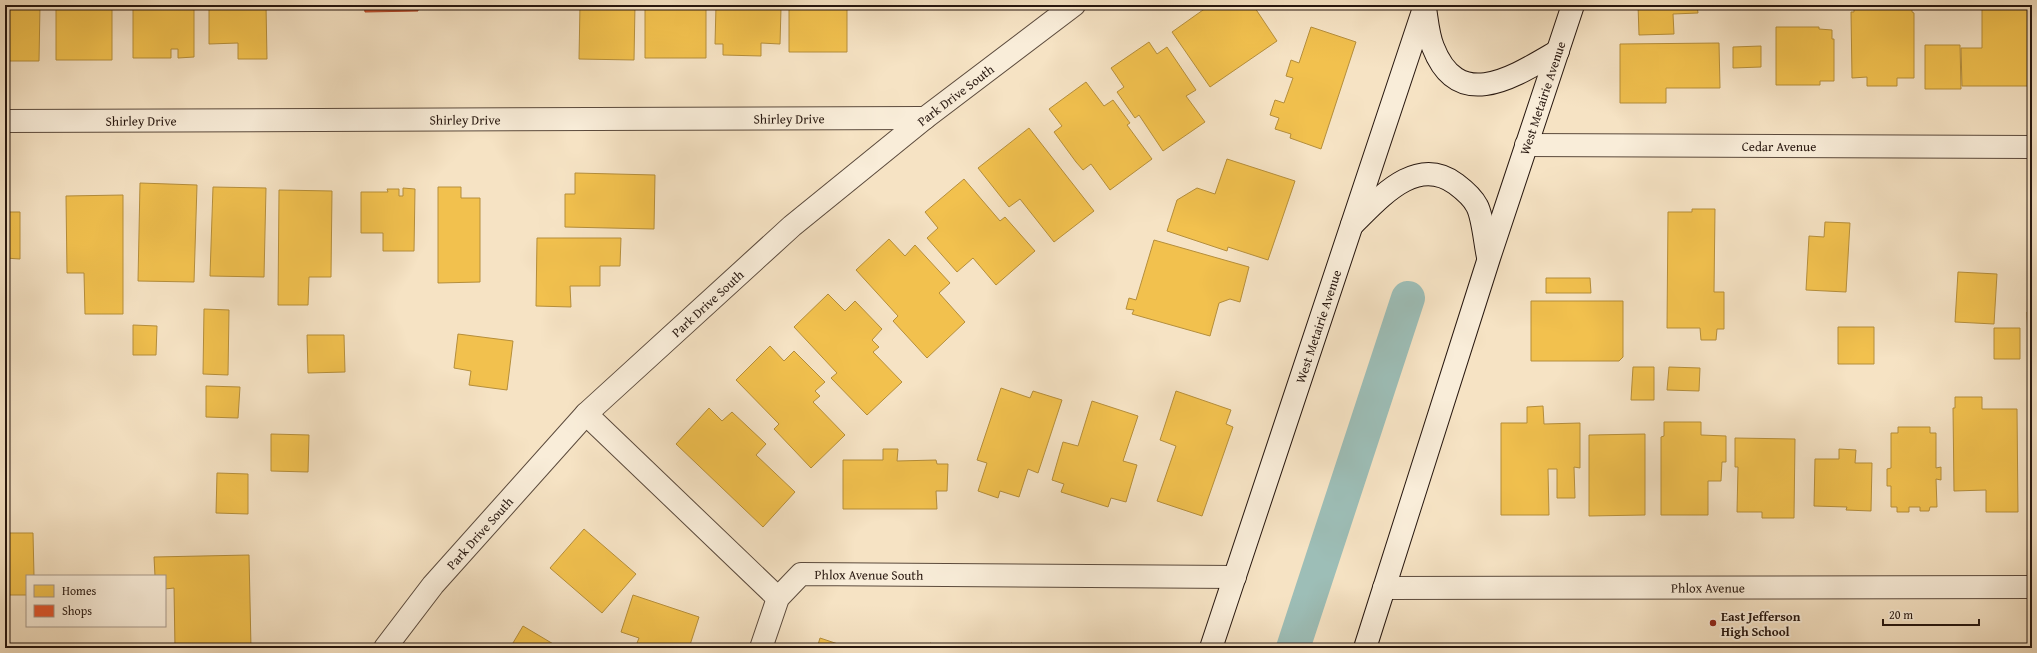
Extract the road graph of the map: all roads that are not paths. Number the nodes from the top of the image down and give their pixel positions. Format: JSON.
{"nodes":[{"id":1,"x":1074,"y":5,"type":"edge"},
{"id":2,"x":1573,"y":5,"type":"edge"},
{"id":3,"x":1425,"y":6,"type":"edge"},
{"id":4,"x":1558,"y":51,"type":"junction"},
{"id":5,"x":925,"y":118,"type":"junction"},
{"id":6,"x":5,"y":121,"type":"edge"},
{"id":7,"x":1526,"y":145,"type":"junction"},
{"id":8,"x":2032,"y":148,"type":"edge"},
{"id":9,"x":1350,"y":227,"type":"junction"},
{"id":10,"x":1489,"y":258,"type":"junction"},
{"id":11,"x":586,"y":414,"type":"junction"},
{"id":12,"x":1235,"y":577,"type":"junction"},
{"id":13,"x":1384,"y":588,"type":"junction"},
{"id":14,"x":2032,"y":588,"type":"edge"},
{"id":15,"x":778,"y":598,"type":"junction"},
{"id":16,"x":385,"y":648,"type":"edge"},
{"id":17,"x":761,"y":648,"type":"edge"},
{"id":18,"x":1211,"y":648,"type":"edge"},
{"id":19,"x":1365,"y":648,"type":"edge"}],
"edges":[{"from":1,"to":5,"type":"street","name":"Park Drive South"},
{"from":2,"to":4,"type":"street","name":"West Metairie Avenue"},
{"from":3,"to":4,"type":"street"},
{"from":3,"to":9,"type":"street","name":"West Metairie Avenue"},
{"from":4,"to":7,"type":"street","name":"West Metairie Avenue"},
{"from":5,"to":6,"type":"street","name":"Shirley Drive"},
{"from":5,"to":11,"type":"street","name":"Park Drive South"},
{"from":7,"to":8,"type":"street","name":"Cedar Avenue"},
{"from":7,"to":10,"type":"street","name":"West Metairie Avenue"},
{"from":9,"to":10,"type":"street"},
{"from":9,"to":12,"type":"street","name":"West Metairie Avenue"},
{"from":10,"to":13,"type":"street","name":"West Metairie Avenue"},
{"from":11,"to":15,"type":"street"},
{"from":11,"to":16,"type":"street","name":"Park Drive South"},
{"from":12,"to":15,"type":"street","name":"Phlox Avenue South"},
{"from":12,"to":18,"type":"street","name":"West Metairie Avenue"},
{"from":13,"to":14,"type":"street","name":"Phlox Avenue"},
{"from":13,"to":19,"type":"street","name":"West Metairie Avenue"},
{"from":15,"to":17,"type":"street"}]}
